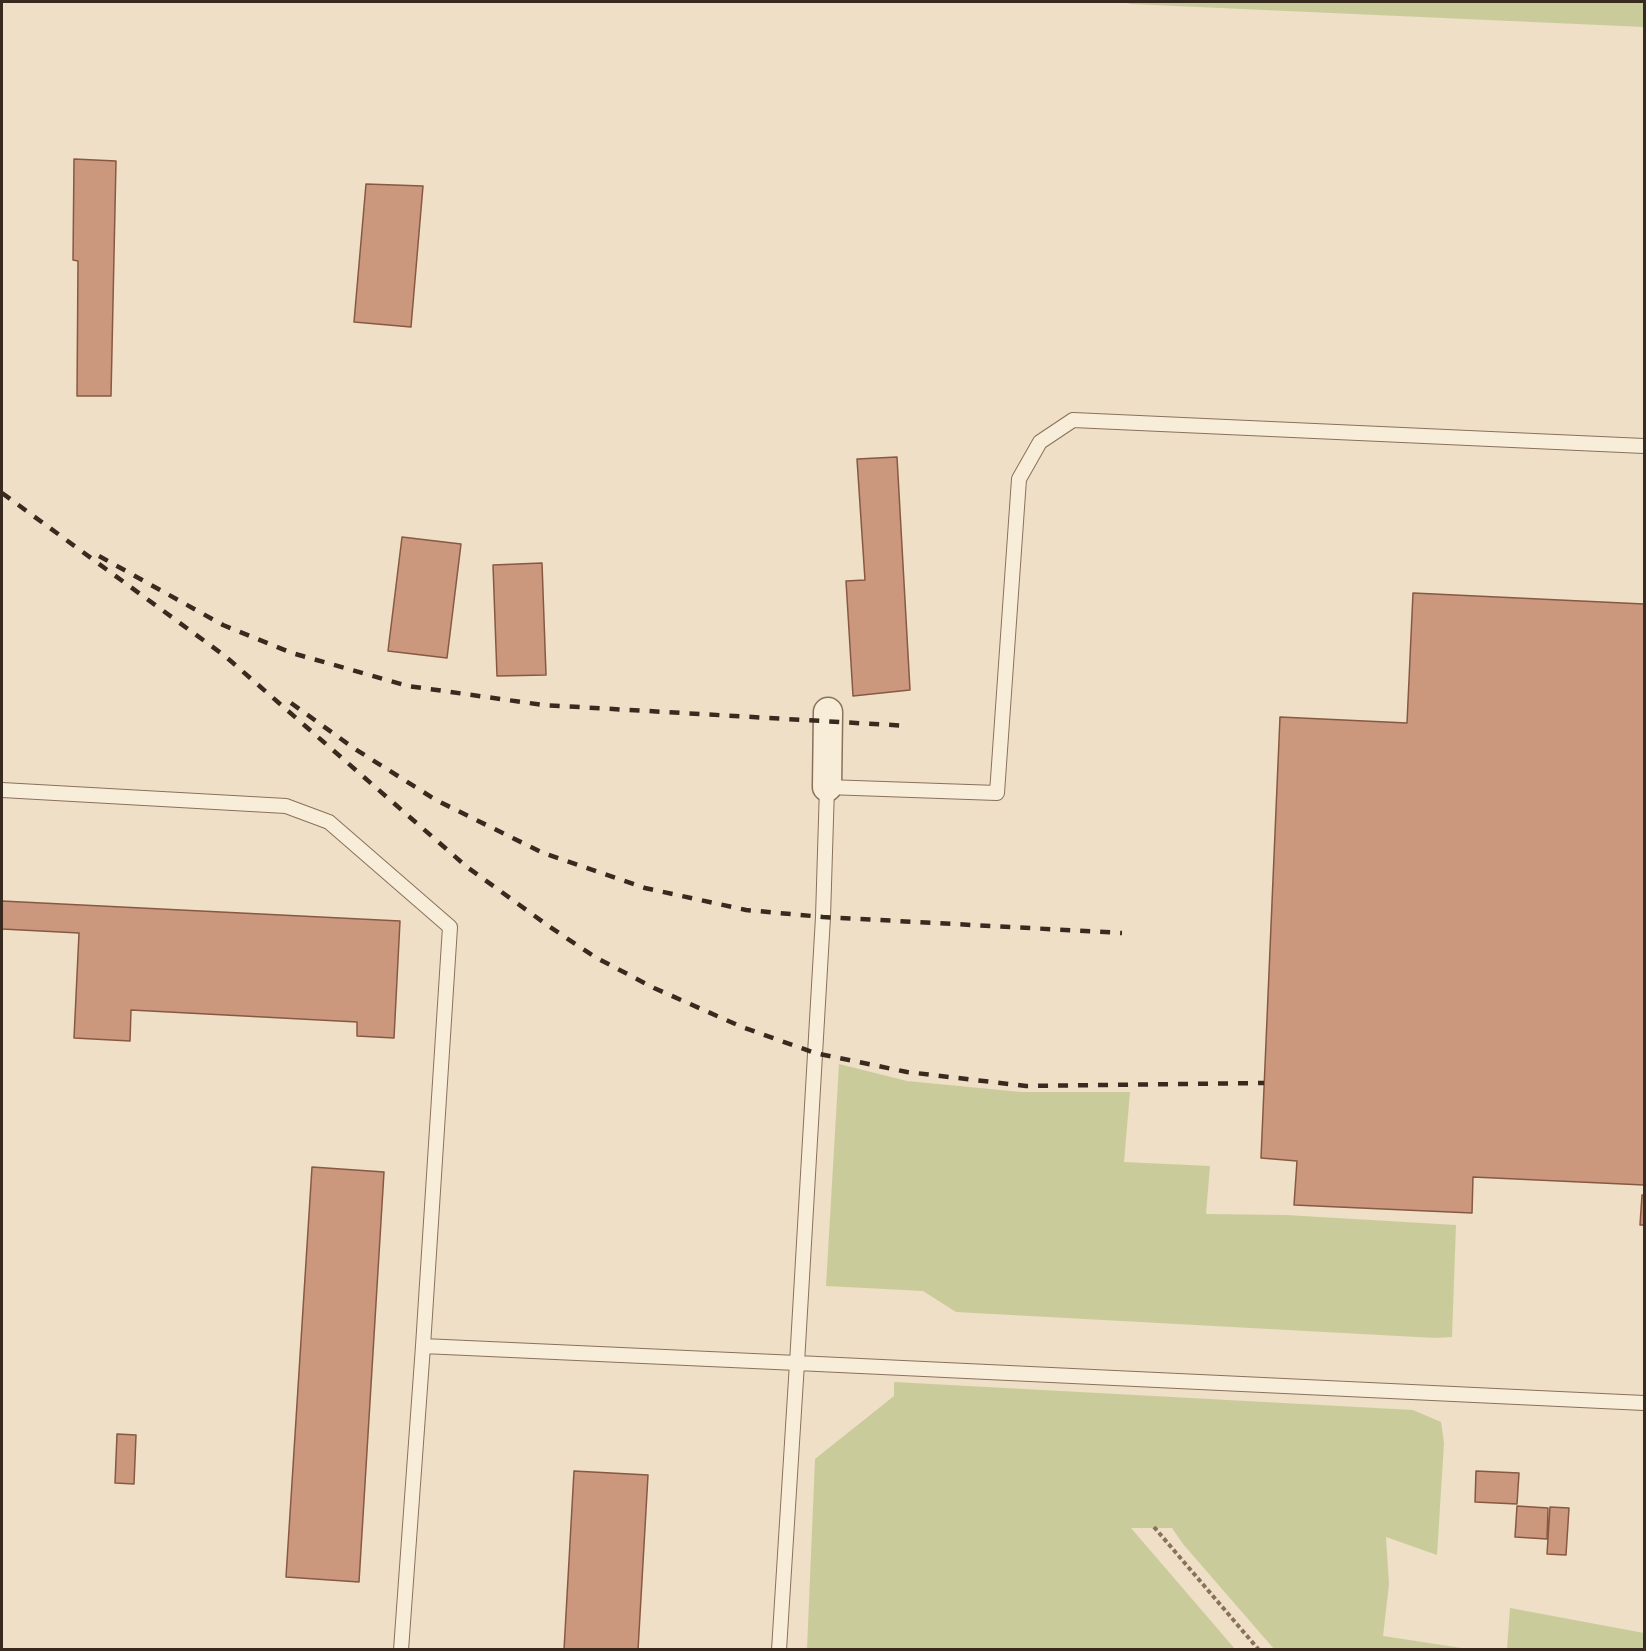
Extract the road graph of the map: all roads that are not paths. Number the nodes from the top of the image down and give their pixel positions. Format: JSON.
{"nodes":[{"id":1,"x":1644,"y":446,"type":"edge"},
{"id":2,"x":828,"y":712,"type":"dead end"},
{"id":3,"x":827,"y":787,"type":"junction"},
{"id":4,"x":2,"y":790,"type":"edge"},
{"id":5,"x":423,"y":1346,"type":"junction"},
{"id":6,"x":797,"y":1362,"type":"junction"},
{"id":7,"x":1644,"y":1403,"type":"edge"},
{"id":8,"x":400,"y":1650,"type":"edge"},
{"id":9,"x":780,"y":1650,"type":"edge"}],
"edges":[{"from":1,"to":3,"type":"lane"},
{"from":2,"to":3,"type":"street"},
{"from":3,"to":6,"type":"lane"},
{"from":4,"to":5,"type":"lane"},
{"from":5,"to":6,"type":"lane"},
{"from":5,"to":8,"type":"lane"},
{"from":6,"to":7,"type":"lane"},
{"from":6,"to":9,"type":"lane"}]}
